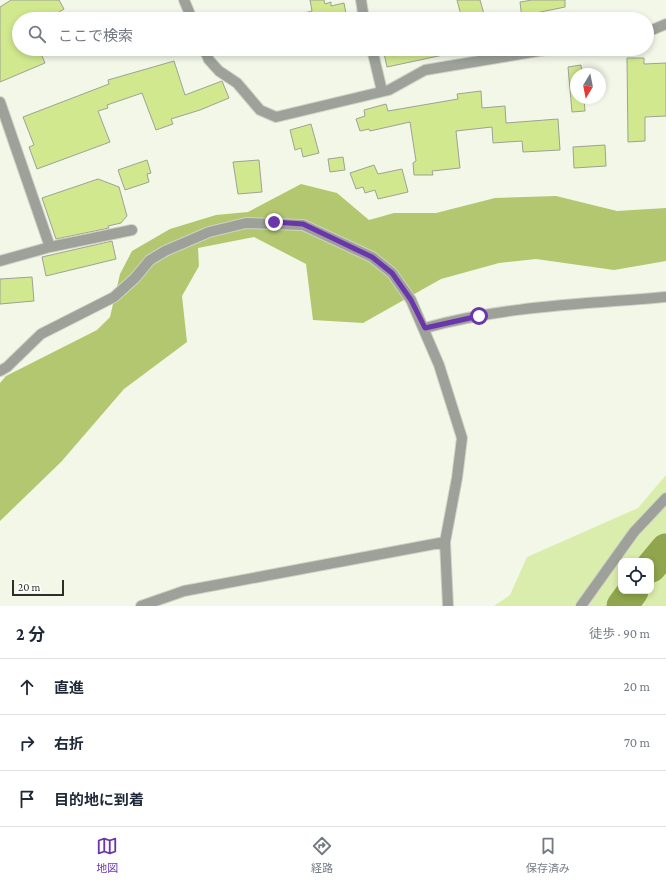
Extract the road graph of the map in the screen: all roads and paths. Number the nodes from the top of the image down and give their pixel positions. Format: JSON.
{"nodes":[{"id":1,"x":184,"y":0,"type":"edge"},
{"id":2,"x":361,"y":0,"type":"edge"},
{"id":3,"x":189,"y":12,"type":"edge"},
{"id":4,"x":363,"y":12,"type":"edge"},
{"id":5,"x":666,"y":24,"type":"edge"},
{"id":6,"x":654,"y":29,"type":"edge"},
{"id":7,"x":207,"y":56,"type":"edge"},
{"id":8,"x":374,"y":56,"type":"edge"},
{"id":9,"x":509,"y":56,"type":"edge"},
{"id":10,"x":382,"y":91,"type":"junction"},
{"id":11,"x":0,"y":102,"type":"edge"},
{"id":12,"x":132,"y":230,"type":"dead end"},
{"id":13,"x":50,"y":247,"type":"junction"},
{"id":14,"x":0,"y":262,"type":"edge"},
{"id":15,"x":666,"y":297,"type":"edge"},
{"id":16,"x":425,"y":328,"type":"junction"},
{"id":17,"x":0,"y":370,"type":"edge"},
{"id":18,"x":666,"y":498,"type":"edge"},
{"id":19,"x":445,"y":542,"type":"junction"},
{"id":20,"x":141,"y":606,"type":"edge"},
{"id":21,"x":448,"y":606,"type":"edge"},
{"id":22,"x":581,"y":606,"type":"edge"}],
"edges":[{"from":1,"to":3,"type":"street"},
{"from":2,"to":4,"type":"street"},
{"from":5,"to":6,"type":"street"},
{"from":7,"to":10,"type":"street"},
{"from":8,"to":10,"type":"street"},
{"from":9,"to":10,"type":"street"},
{"from":11,"to":13,"type":"street"},
{"from":12,"to":13,"type":"street"},
{"from":13,"to":14,"type":"street"},
{"from":15,"to":16,"type":"street"},
{"from":16,"to":17,"type":"street"},
{"from":16,"to":19,"type":"street"},
{"from":18,"to":22,"type":"street"},
{"from":19,"to":20,"type":"street"},
{"from":19,"to":21,"type":"street"}]}
